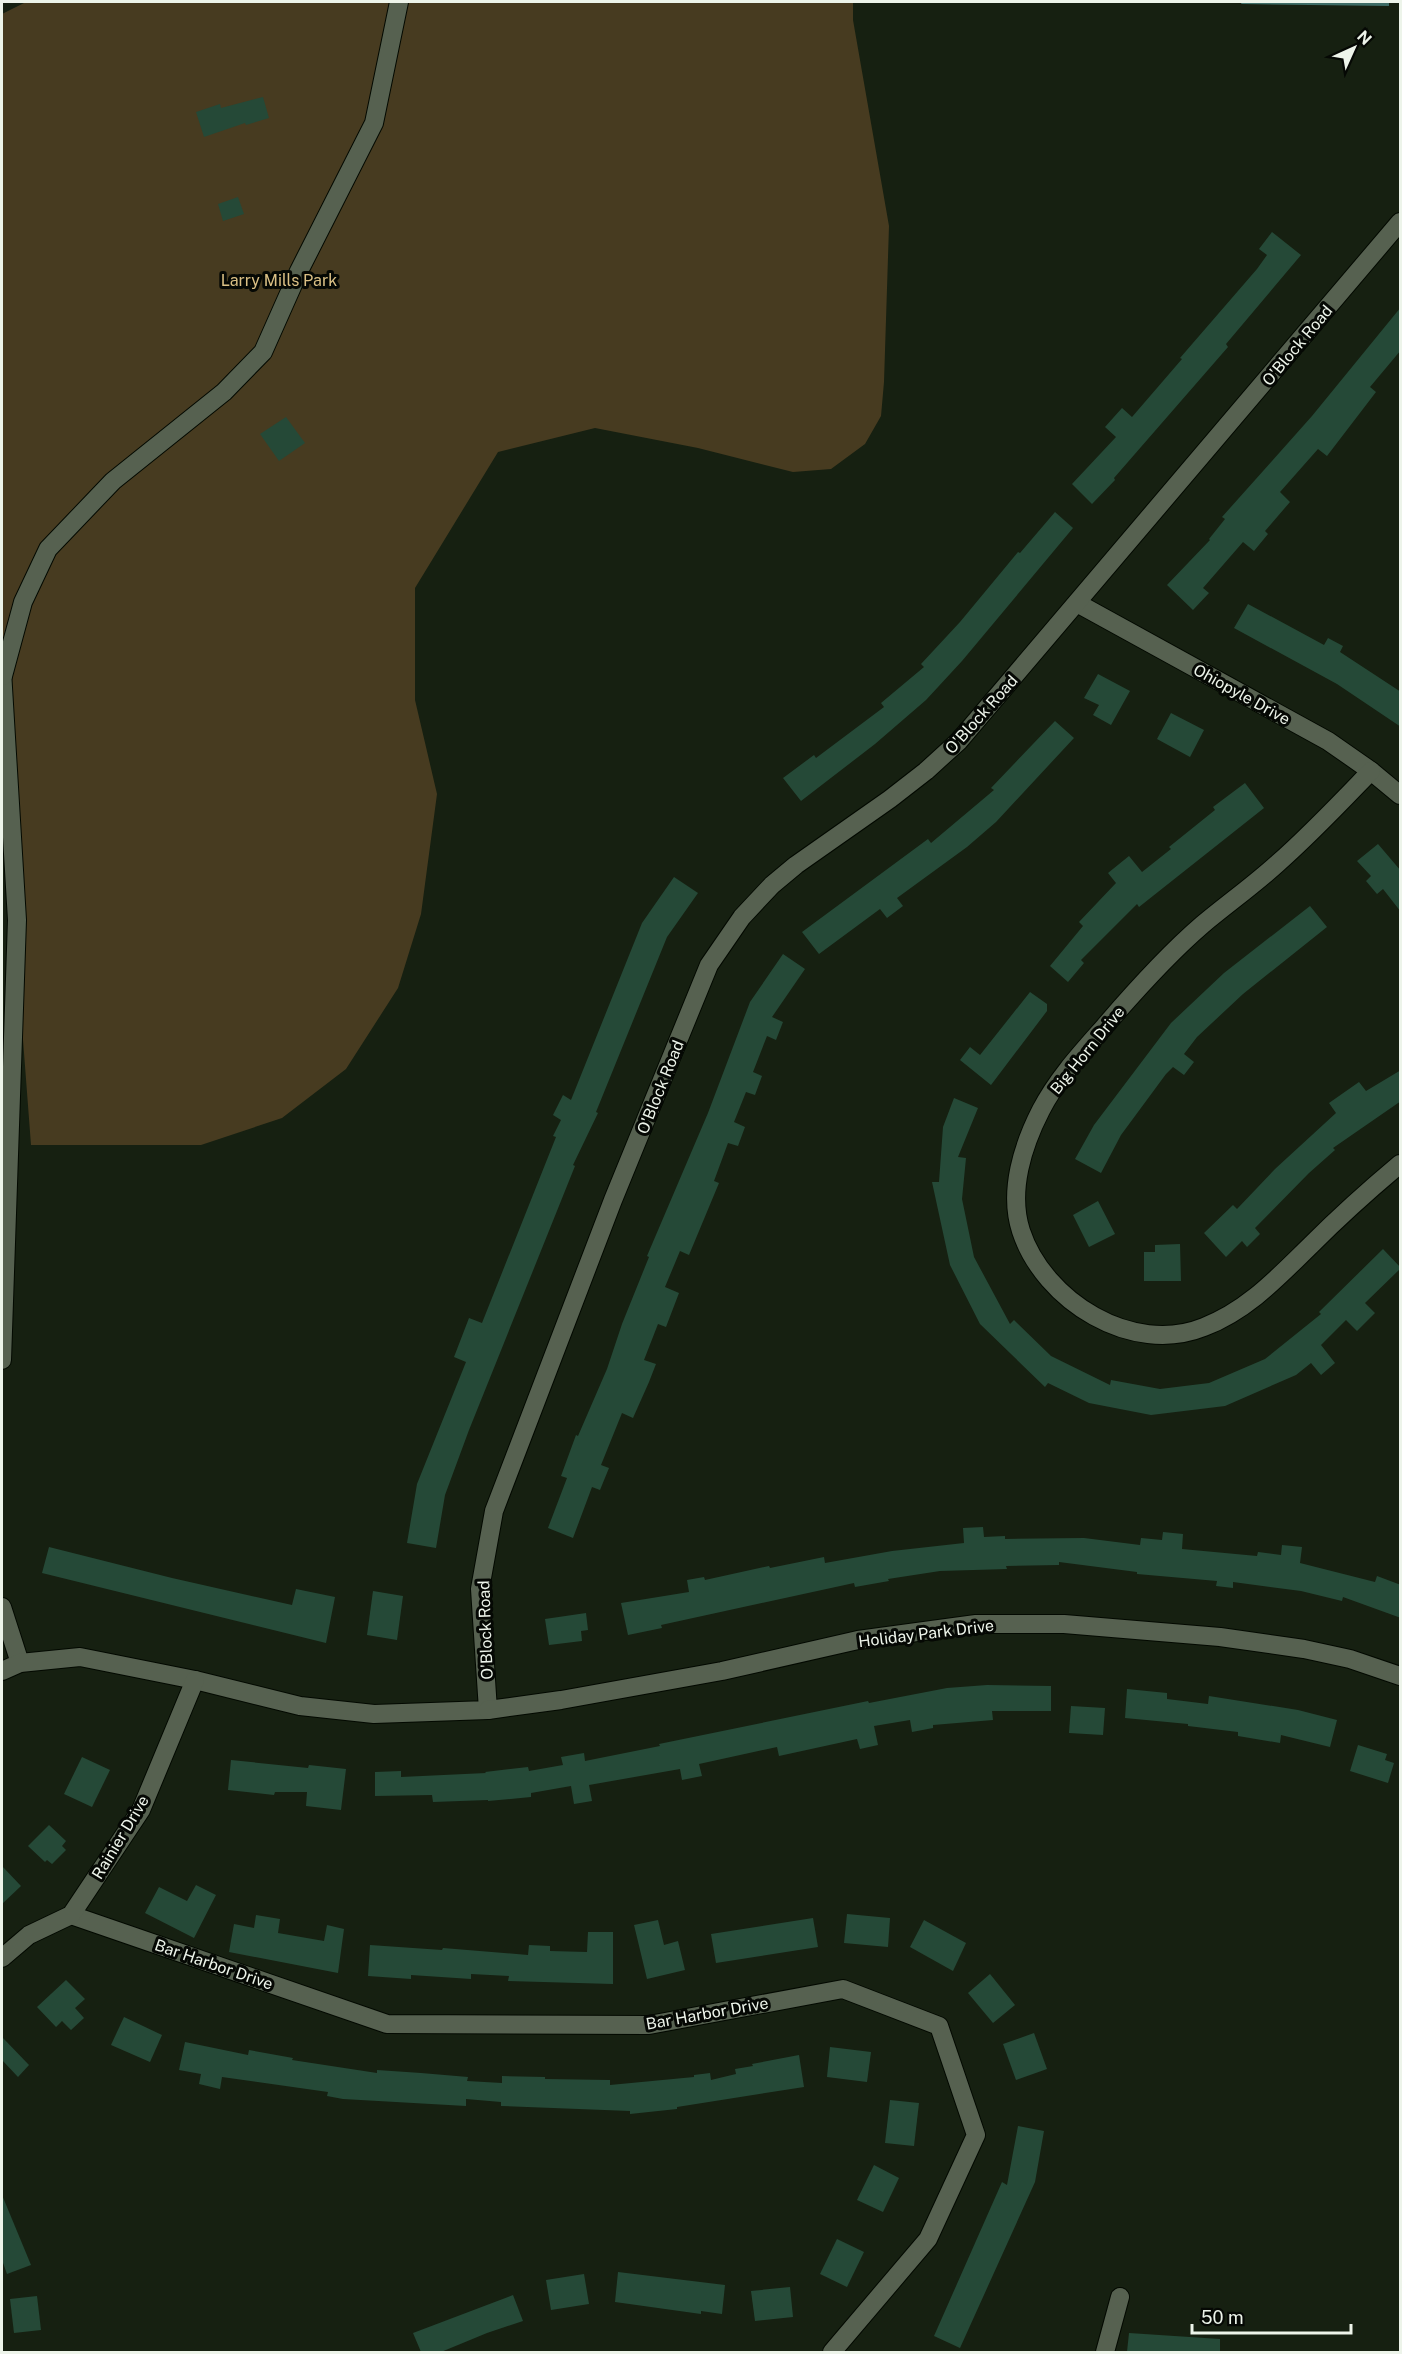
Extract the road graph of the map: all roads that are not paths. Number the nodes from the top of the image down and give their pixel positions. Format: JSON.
{"nodes":[{"id":1,"x":399,"y":2,"type":"edge"},
{"id":2,"x":1401,"y":222,"type":"edge"},
{"id":3,"x":1077,"y":603,"type":"junction"},
{"id":4,"x":2,"y":674,"type":"edge"},
{"id":5,"x":1371,"y":771,"type":"junction"},
{"id":6,"x":1401,"y":795,"type":"edge"},
{"id":7,"x":1401,"y":1164,"type":"edge"},
{"id":8,"x":2,"y":1360,"type":"edge"},
{"id":9,"x":2,"y":1607,"type":"edge"},
{"id":10,"x":20,"y":1662,"type":"junction"},
{"id":11,"x":2,"y":1671,"type":"edge"},
{"id":12,"x":1401,"y":1676,"type":"edge"},
{"id":13,"x":195,"y":1680,"type":"junction"},
{"id":14,"x":488,"y":1710,"type":"junction"},
{"id":15,"x":71,"y":1916,"type":"junction"},
{"id":16,"x":2,"y":1958,"type":"edge"},
{"id":17,"x":1120,"y":2297,"type":"dead end"},
{"id":18,"x":832,"y":2352,"type":"edge"},
{"id":19,"x":1105,"y":2352,"type":"edge"}],
"edges":[{"from":1,"to":4,"type":"street"},
{"from":2,"to":3,"type":"street","name":"O'Block Road"},
{"from":3,"to":5,"type":"street","name":"Ohiopyle Drive"},
{"from":3,"to":14,"type":"street","name":"O'Block Road"},
{"from":4,"to":8,"type":"street"},
{"from":5,"to":6,"type":"street","name":"Ohiopyle Drive"},
{"from":5,"to":7,"type":"street","name":"Big Horn Drive"},
{"from":9,"to":10,"type":"street"},
{"from":10,"to":11,"type":"street"},
{"from":10,"to":13,"type":"street"},
{"from":12,"to":14,"type":"street","name":"Holiday Park Drive"},
{"from":13,"to":14,"type":"street"},
{"from":13,"to":15,"type":"street","name":"Rainier Drive"},
{"from":15,"to":16,"type":"street"},
{"from":15,"to":18,"type":"street","name":"Bar Harbor Drive"},
{"from":17,"to":19,"type":"street"}]}
